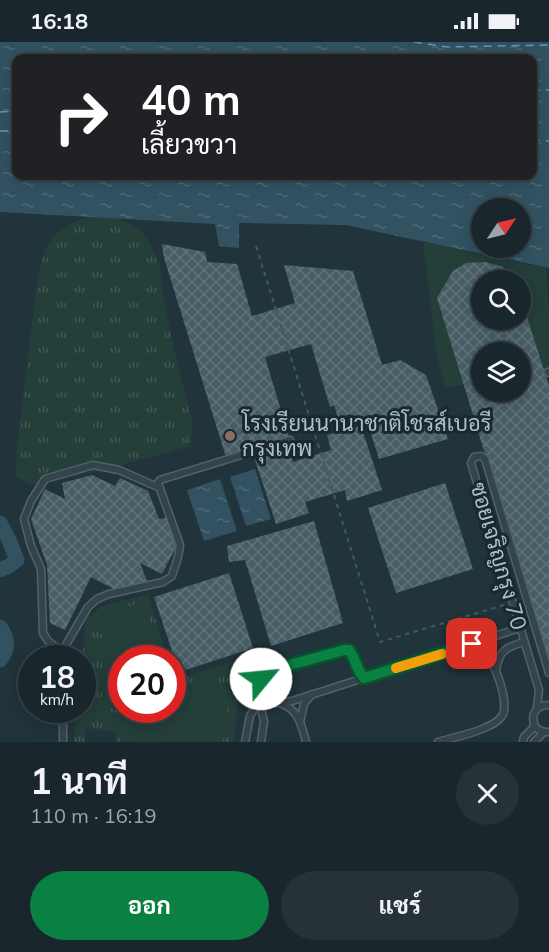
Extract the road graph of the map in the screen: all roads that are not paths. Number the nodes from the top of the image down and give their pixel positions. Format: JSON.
{"nodes":[{"id":1,"x":290,"y":440,"type":"dead end"},
{"id":2,"x":160,"y":488,"type":"junction"},
{"id":3,"x":527,"y":598,"type":"junction"},
{"id":4,"x":513,"y":603,"type":"junction"},
{"id":5,"x":520,"y":628,"type":"junction"},
{"id":6,"x":524,"y":642,"type":"junction"},
{"id":7,"x":51,"y":645,"type":"edge"},
{"id":8,"x":66,"y":645,"type":"edge"},
{"id":9,"x":458,"y":649,"type":"junction"},
{"id":10,"x":496,"y":670,"type":"junction"},
{"id":11,"x":549,"y":673,"type":"edge"},
{"id":12,"x":364,"y":678,"type":"junction"},
{"id":13,"x":312,"y":694,"type":"junction"},
{"id":14,"x":259,"y":701,"type":"junction"},
{"id":15,"x":280,"y":703,"type":"junction"},
{"id":16,"x":549,"y":705,"type":"edge"},
{"id":17,"x":537,"y":708,"type":"junction"},
{"id":18,"x":300,"y":722,"type":"junction"},
{"id":19,"x":63,"y":723,"type":"edge"},
{"id":20,"x":535,"y":726,"type":"junction"},
{"id":21,"x":546,"y":732,"type":"edge"},
{"id":22,"x":63,"y":742,"type":"edge"},
{"id":23,"x":245,"y":742,"type":"edge"},
{"id":24,"x":261,"y":742,"type":"edge"},
{"id":25,"x":306,"y":742,"type":"edge"},
{"id":26,"x":438,"y":742,"type":"edge"},
{"id":27,"x":523,"y":742,"type":"edge"},
{"id":28,"x":534,"y":742,"type":"edge"}],
"edges":[{"from":1,"to":2,"type":"lane"},
{"from":2,"to":7,"type":"lane"},
{"from":2,"to":8,"type":"lane"},
{"from":3,"to":4,"type":"lane"},
{"from":3,"to":4,"type":"lane","name":"ซอยเจริญกรุง 70"},
{"from":3,"to":11,"type":"lane","name":"ซอยเจริญกรุง 70"},
{"from":4,"to":5,"type":"lane","name":"ซอยเจริญกรุง 70"},
{"from":5,"to":6,"type":"lane","name":"ซอยเจริญกรุง 70"},
{"from":5,"to":9,"type":"lane"},
{"from":6,"to":10,"type":"lane"},
{"from":6,"to":17,"type":"lane","name":"ซอยเจริญกรุง 70"},
{"from":9,"to":10,"type":"lane"},
{"from":9,"to":12,"type":"lane"},
{"from":10,"to":26,"type":"lane"},
{"from":12,"to":13,"type":"lane"},
{"from":12,"to":14,"type":"lane"},
{"from":13,"to":15,"type":"lane"},
{"from":13,"to":18,"type":"lane"},
{"from":14,"to":15,"type":"lane"},
{"from":14,"to":23,"type":"lane"},
{"from":14,"to":24,"type":"lane"},
{"from":15,"to":18,"type":"lane"},
{"from":16,"to":17,"type":"lane"},
{"from":17,"to":20,"type":"lane","name":"ซอยเจริญกรุง 70"},
{"from":18,"to":25,"type":"lane"},
{"from":19,"to":22,"type":"lane"},
{"from":20,"to":21,"type":"lane"},
{"from":20,"to":27,"type":"lane"},
{"from":21,"to":28,"type":"lane"}]}
